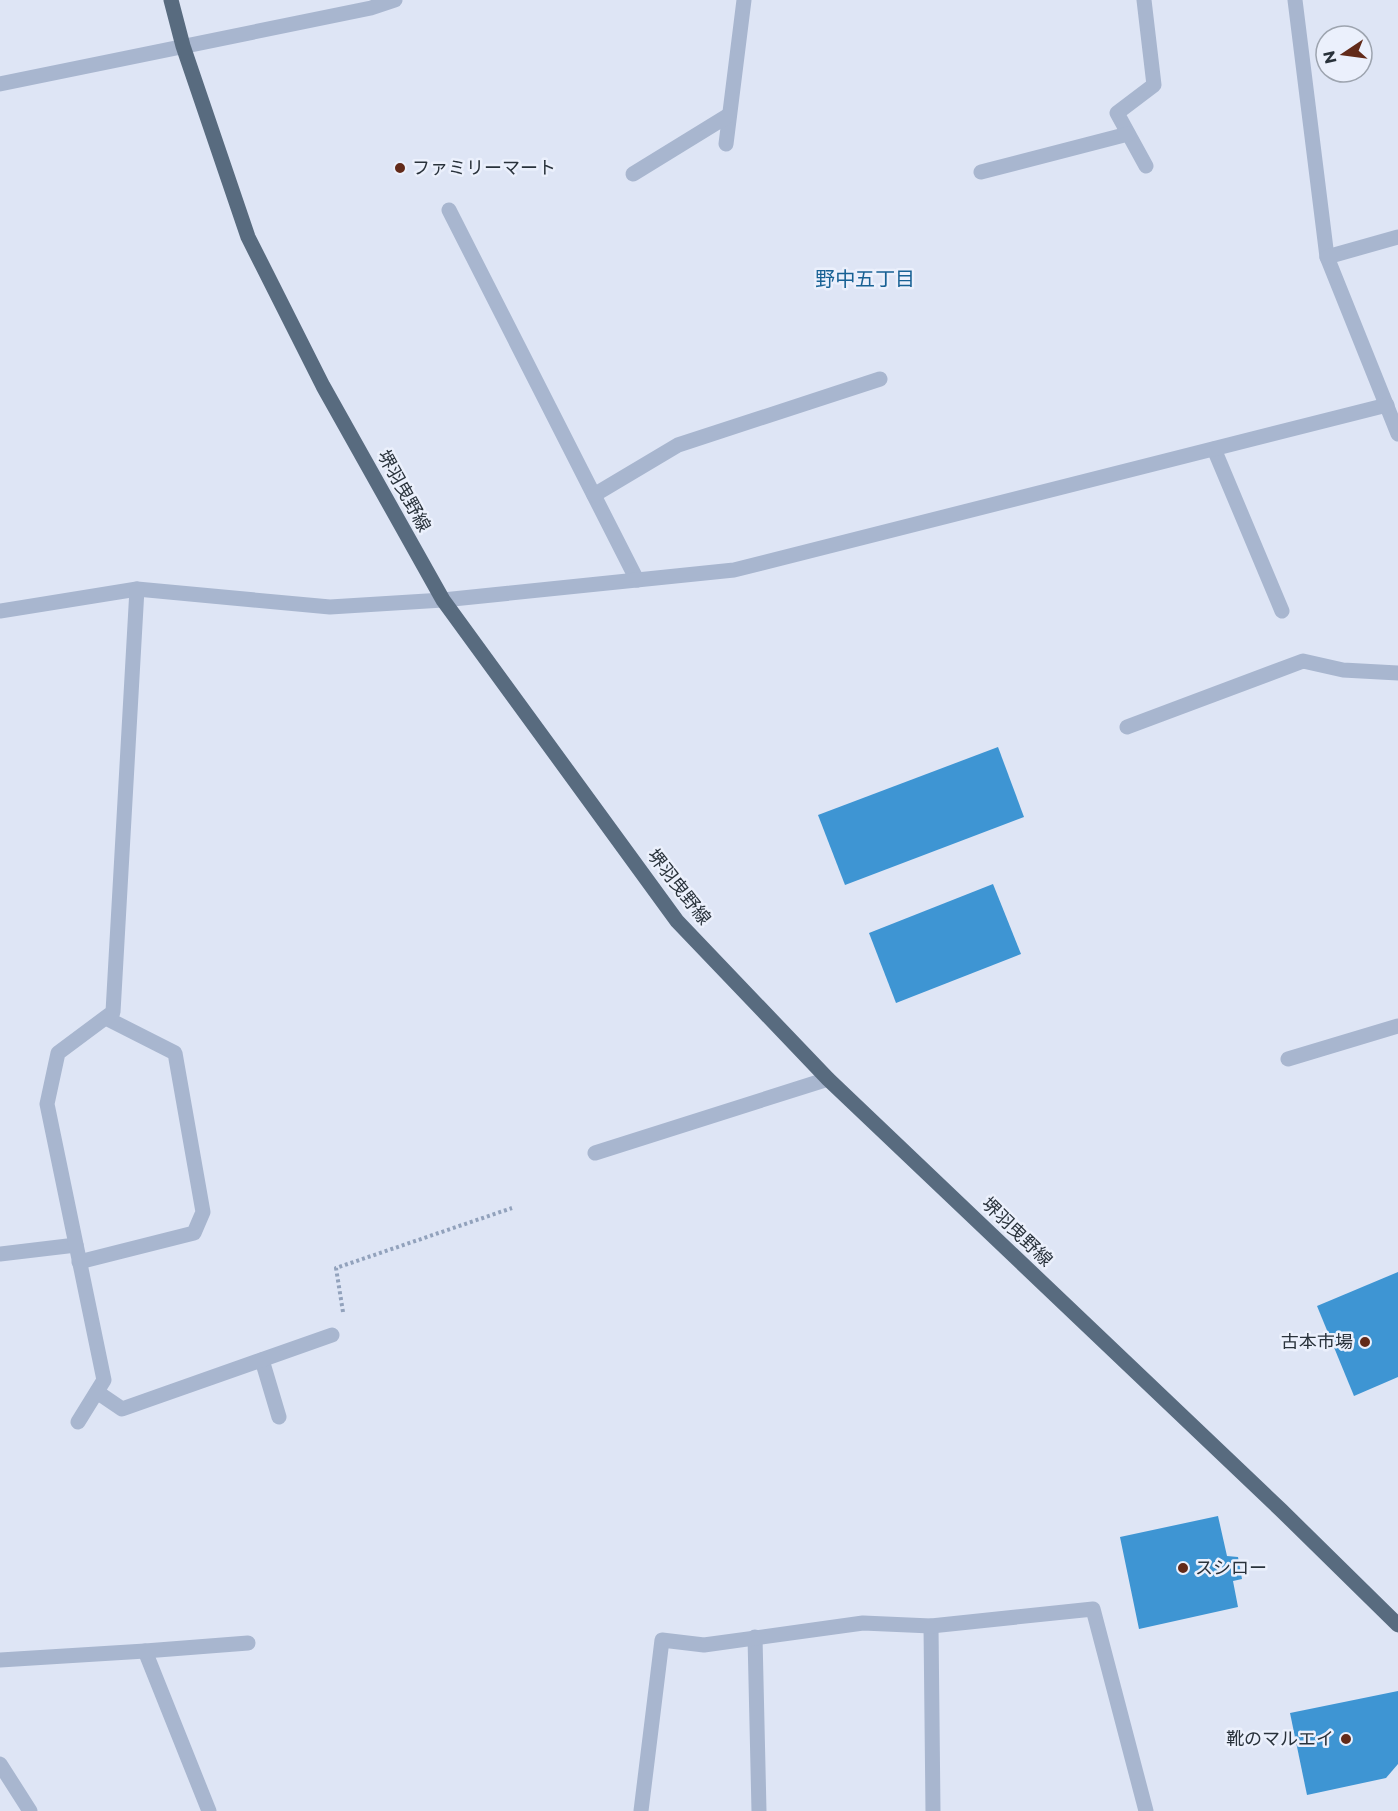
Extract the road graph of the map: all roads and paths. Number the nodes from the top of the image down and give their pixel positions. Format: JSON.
{"nodes":[{"id":1,"x":171,"y":0,"type":"edge"},
{"id":2,"x":395,"y":0,"type":"edge"},
{"id":3,"x":744,"y":0,"type":"edge"},
{"id":4,"x":1144,"y":0,"type":"edge"},
{"id":5,"x":1295,"y":0,"type":"edge"},
{"id":6,"x":183,"y":46,"type":"junction"},
{"id":7,"x":0,"y":84,"type":"edge"},
{"id":8,"x":729,"y":115,"type":"junction"},
{"id":9,"x":1128,"y":134,"type":"junction"},
{"id":10,"x":726,"y":144,"type":"dead end"},
{"id":11,"x":1146,"y":166,"type":"dead end"},
{"id":12,"x":981,"y":172,"type":"dead end"},
{"id":13,"x":633,"y":174,"type":"dead end"},
{"id":14,"x":449,"y":210,"type":"dead end"},
{"id":15,"x":1398,"y":237,"type":"edge"},
{"id":16,"x":1327,"y":257,"type":"junction"},
{"id":17,"x":880,"y":380,"type":"dead end"},
{"id":18,"x":1387,"y":405,"type":"junction"},
{"id":19,"x":1398,"y":434,"type":"edge"},
{"id":20,"x":1214,"y":449,"type":"junction"},
{"id":21,"x":594,"y":495,"type":"junction"},
{"id":22,"x":637,"y":580,"type":"junction"},
{"id":23,"x":137,"y":589,"type":"junction"},
{"id":24,"x":443,"y":600,"type":"junction"},
{"id":25,"x":0,"y":611,"type":"edge"},
{"id":26,"x":1282,"y":611,"type":"dead end"},
{"id":27,"x":1398,"y":673,"type":"edge"},
{"id":28,"x":1127,"y":727,"type":"dead end"},
{"id":29,"x":106,"y":1018,"type":"junction"},
{"id":30,"x":1398,"y":1026,"type":"edge"},
{"id":31,"x":1288,"y":1059,"type":"dead end"},
{"id":32,"x":828,"y":1078,"type":"junction"},
{"id":33,"x":595,"y":1153,"type":"dead end"},
{"id":34,"x":512,"y":1208,"type":"dead end"},
{"id":35,"x":76,"y":1245,"type":"junction"},
{"id":36,"x":0,"y":1254,"type":"edge"},
{"id":37,"x":79,"y":1262,"type":"junction"},
{"id":38,"x":332,"y":1335,"type":"joint"},
{"id":39,"x":262,"y":1360,"type":"junction"},
{"id":40,"x":97,"y":1392,"type":"junction"},
{"id":41,"x":279,"y":1417,"type":"dead end"},
{"id":42,"x":78,"y":1422,"type":"dead end"},
{"id":43,"x":1398,"y":1625,"type":"edge"},
{"id":44,"x":931,"y":1626,"type":"junction"},
{"id":45,"x":755,"y":1637,"type":"junction"},
{"id":46,"x":248,"y":1643,"type":"dead end"},
{"id":47,"x":145,"y":1651,"type":"junction"},
{"id":48,"x":0,"y":1660,"type":"edge"},
{"id":49,"x":0,"y":1764,"type":"edge"},
{"id":50,"x":30,"y":1811,"type":"edge"},
{"id":51,"x":209,"y":1811,"type":"edge"},
{"id":52,"x":641,"y":1811,"type":"edge"},
{"id":53,"x":759,"y":1811,"type":"edge"},
{"id":54,"x":933,"y":1811,"type":"edge"},
{"id":55,"x":1146,"y":1811,"type":"edge"}],
"edges":[{"from":1,"to":6,"type":"main road","name":"堺羽曳野線"},
{"from":2,"to":6,"type":"street"},
{"from":3,"to":8,"type":"street"},
{"from":4,"to":9,"type":"street"},
{"from":5,"to":16,"type":"street"},
{"from":6,"to":7,"type":"street"},
{"from":6,"to":24,"type":"main road","name":"堺羽曳野線"},
{"from":8,"to":10,"type":"street"},
{"from":8,"to":13,"type":"street"},
{"from":9,"to":11,"type":"street"},
{"from":9,"to":12,"type":"street"},
{"from":14,"to":21,"type":"street"},
{"from":15,"to":16,"type":"street"},
{"from":16,"to":18,"type":"street"},
{"from":17,"to":21,"type":"street"},
{"from":18,"to":19,"type":"street"},
{"from":18,"to":20,"type":"street"},
{"from":20,"to":22,"type":"street"},
{"from":20,"to":26,"type":"street"},
{"from":21,"to":22,"type":"street"},
{"from":22,"to":24,"type":"street"},
{"from":23,"to":24,"type":"street"},
{"from":23,"to":25,"type":"street"},
{"from":23,"to":29,"type":"street"},
{"from":24,"to":32,"type":"main road","name":"堺羽曳野線"},
{"from":27,"to":28,"type":"street"},
{"from":29,"to":35,"type":"street"},
{"from":29,"to":37,"type":"street"},
{"from":30,"to":31,"type":"street"},
{"from":32,"to":33,"type":"street"},
{"from":32,"to":43,"type":"main road","name":"堺羽曳野線"},
{"from":34,"to":38,"type":"path"},
{"from":35,"to":36,"type":"street"},
{"from":35,"to":37,"type":"street"},
{"from":37,"to":40,"type":"street"},
{"from":38,"to":39,"type":"street"},
{"from":39,"to":40,"type":"street"},
{"from":39,"to":41,"type":"street"},
{"from":40,"to":42,"type":"street"},
{"from":44,"to":45,"type":"street"},
{"from":44,"to":54,"type":"street"},
{"from":44,"to":55,"type":"street"},
{"from":45,"to":52,"type":"street"},
{"from":45,"to":53,"type":"street"},
{"from":46,"to":47,"type":"street"},
{"from":47,"to":48,"type":"street"},
{"from":47,"to":51,"type":"street"},
{"from":49,"to":50,"type":"street"}]}
